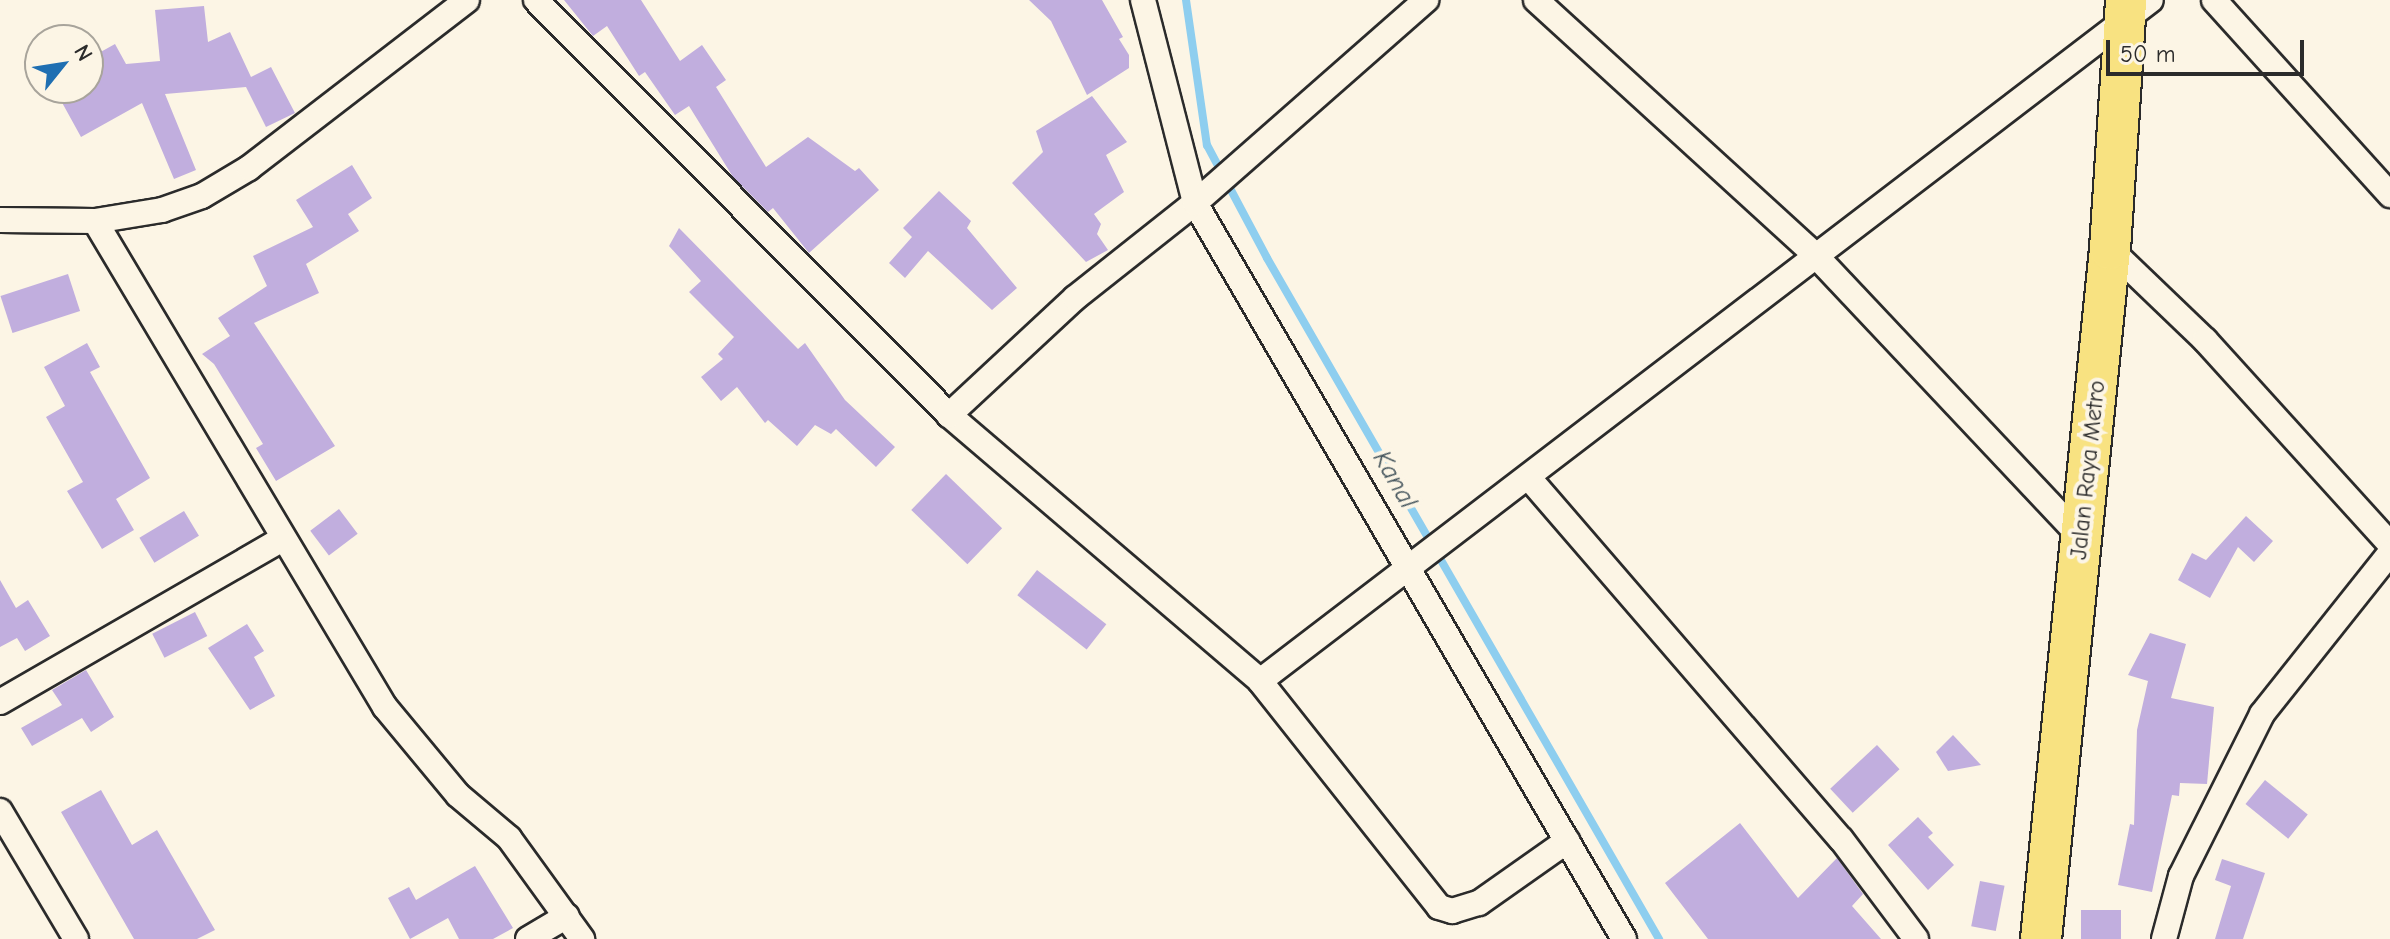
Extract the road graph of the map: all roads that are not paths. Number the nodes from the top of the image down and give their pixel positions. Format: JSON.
{"nodes":[{"id":1,"x":467,"y":0,"type":"edge"},
{"id":2,"x":536,"y":0,"type":"edge"},
{"id":3,"x":1143,"y":0,"type":"edge"},
{"id":4,"x":1426,"y":0,"type":"edge"},
{"id":5,"x":1536,"y":0,"type":"edge"},
{"id":6,"x":2214,"y":0,"type":"edge"},
{"id":7,"x":2134,"y":7,"type":"edge"},
{"id":8,"x":2390,"y":195,"type":"edge"},
{"id":9,"x":1195,"y":203,"type":"junction"},
{"id":10,"x":0,"y":220,"type":"edge"},
{"id":11,"x":95,"y":221,"type":"junction"},
{"id":12,"x":2110,"y":249,"type":"junction"},
{"id":13,"x":1817,"y":257,"type":"junction"},
{"id":14,"x":949,"y":415,"type":"junction"},
{"id":15,"x":1529,"y":478,"type":"junction"},
{"id":16,"x":2081,"y":537,"type":"junction"},
{"id":17,"x":281,"y":540,"type":"junction"},
{"id":18,"x":2390,"y":544,"type":"edge"},
{"id":19,"x":2390,"y":553,"type":"edge"},
{"id":20,"x":1418,"y":562,"type":"junction"},
{"id":21,"x":1260,"y":681,"type":"junction"},
{"id":22,"x":0,"y":702,"type":"edge"},
{"id":23,"x":0,"y":811,"type":"edge"},
{"id":24,"x":1567,"y":841,"type":"junction"},
{"id":25,"x":567,"y":916,"type":"junction"},
{"id":26,"x":76,"y":939,"type":"edge"},
{"id":27,"x":528,"y":939,"type":"edge"},
{"id":28,"x":582,"y":939,"type":"edge"},
{"id":29,"x":1624,"y":939,"type":"edge"},
{"id":30,"x":1916,"y":939,"type":"edge"},
{"id":31,"x":2041,"y":939,"type":"edge"},
{"id":32,"x":2164,"y":939,"type":"edge"}],
"edges":[{"from":1,"to":11,"type":"street"},
{"from":2,"to":14,"type":"street"},
{"from":3,"to":9,"type":"street"},
{"from":4,"to":9,"type":"street"},
{"from":5,"to":13,"type":"street"},
{"from":6,"to":8,"type":"street"},
{"from":7,"to":12,"type":"highway","name":"Jalan Raya Metro"},
{"from":7,"to":13,"type":"street"},
{"from":9,"to":14,"type":"street"},
{"from":9,"to":20,"type":"street"},
{"from":10,"to":11,"type":"street"},
{"from":11,"to":17,"type":"street"},
{"from":12,"to":16,"type":"highway","name":"Jalan Raya Metro"},
{"from":12,"to":18,"type":"street"},
{"from":13,"to":15,"type":"street"},
{"from":13,"to":16,"type":"street"},
{"from":14,"to":21,"type":"street"},
{"from":15,"to":20,"type":"street"},
{"from":15,"to":30,"type":"street"},
{"from":16,"to":31,"type":"highway","name":"Jalan Raya Metro"},
{"from":17,"to":22,"type":"street"},
{"from":17,"to":25,"type":"street"},
{"from":19,"to":32,"type":"street"},
{"from":20,"to":21,"type":"street"},
{"from":20,"to":24,"type":"street"},
{"from":21,"to":24,"type":"street"},
{"from":23,"to":26,"type":"street"},
{"from":24,"to":29,"type":"street"},
{"from":25,"to":27,"type":"street"},
{"from":25,"to":28,"type":"street"}]}
